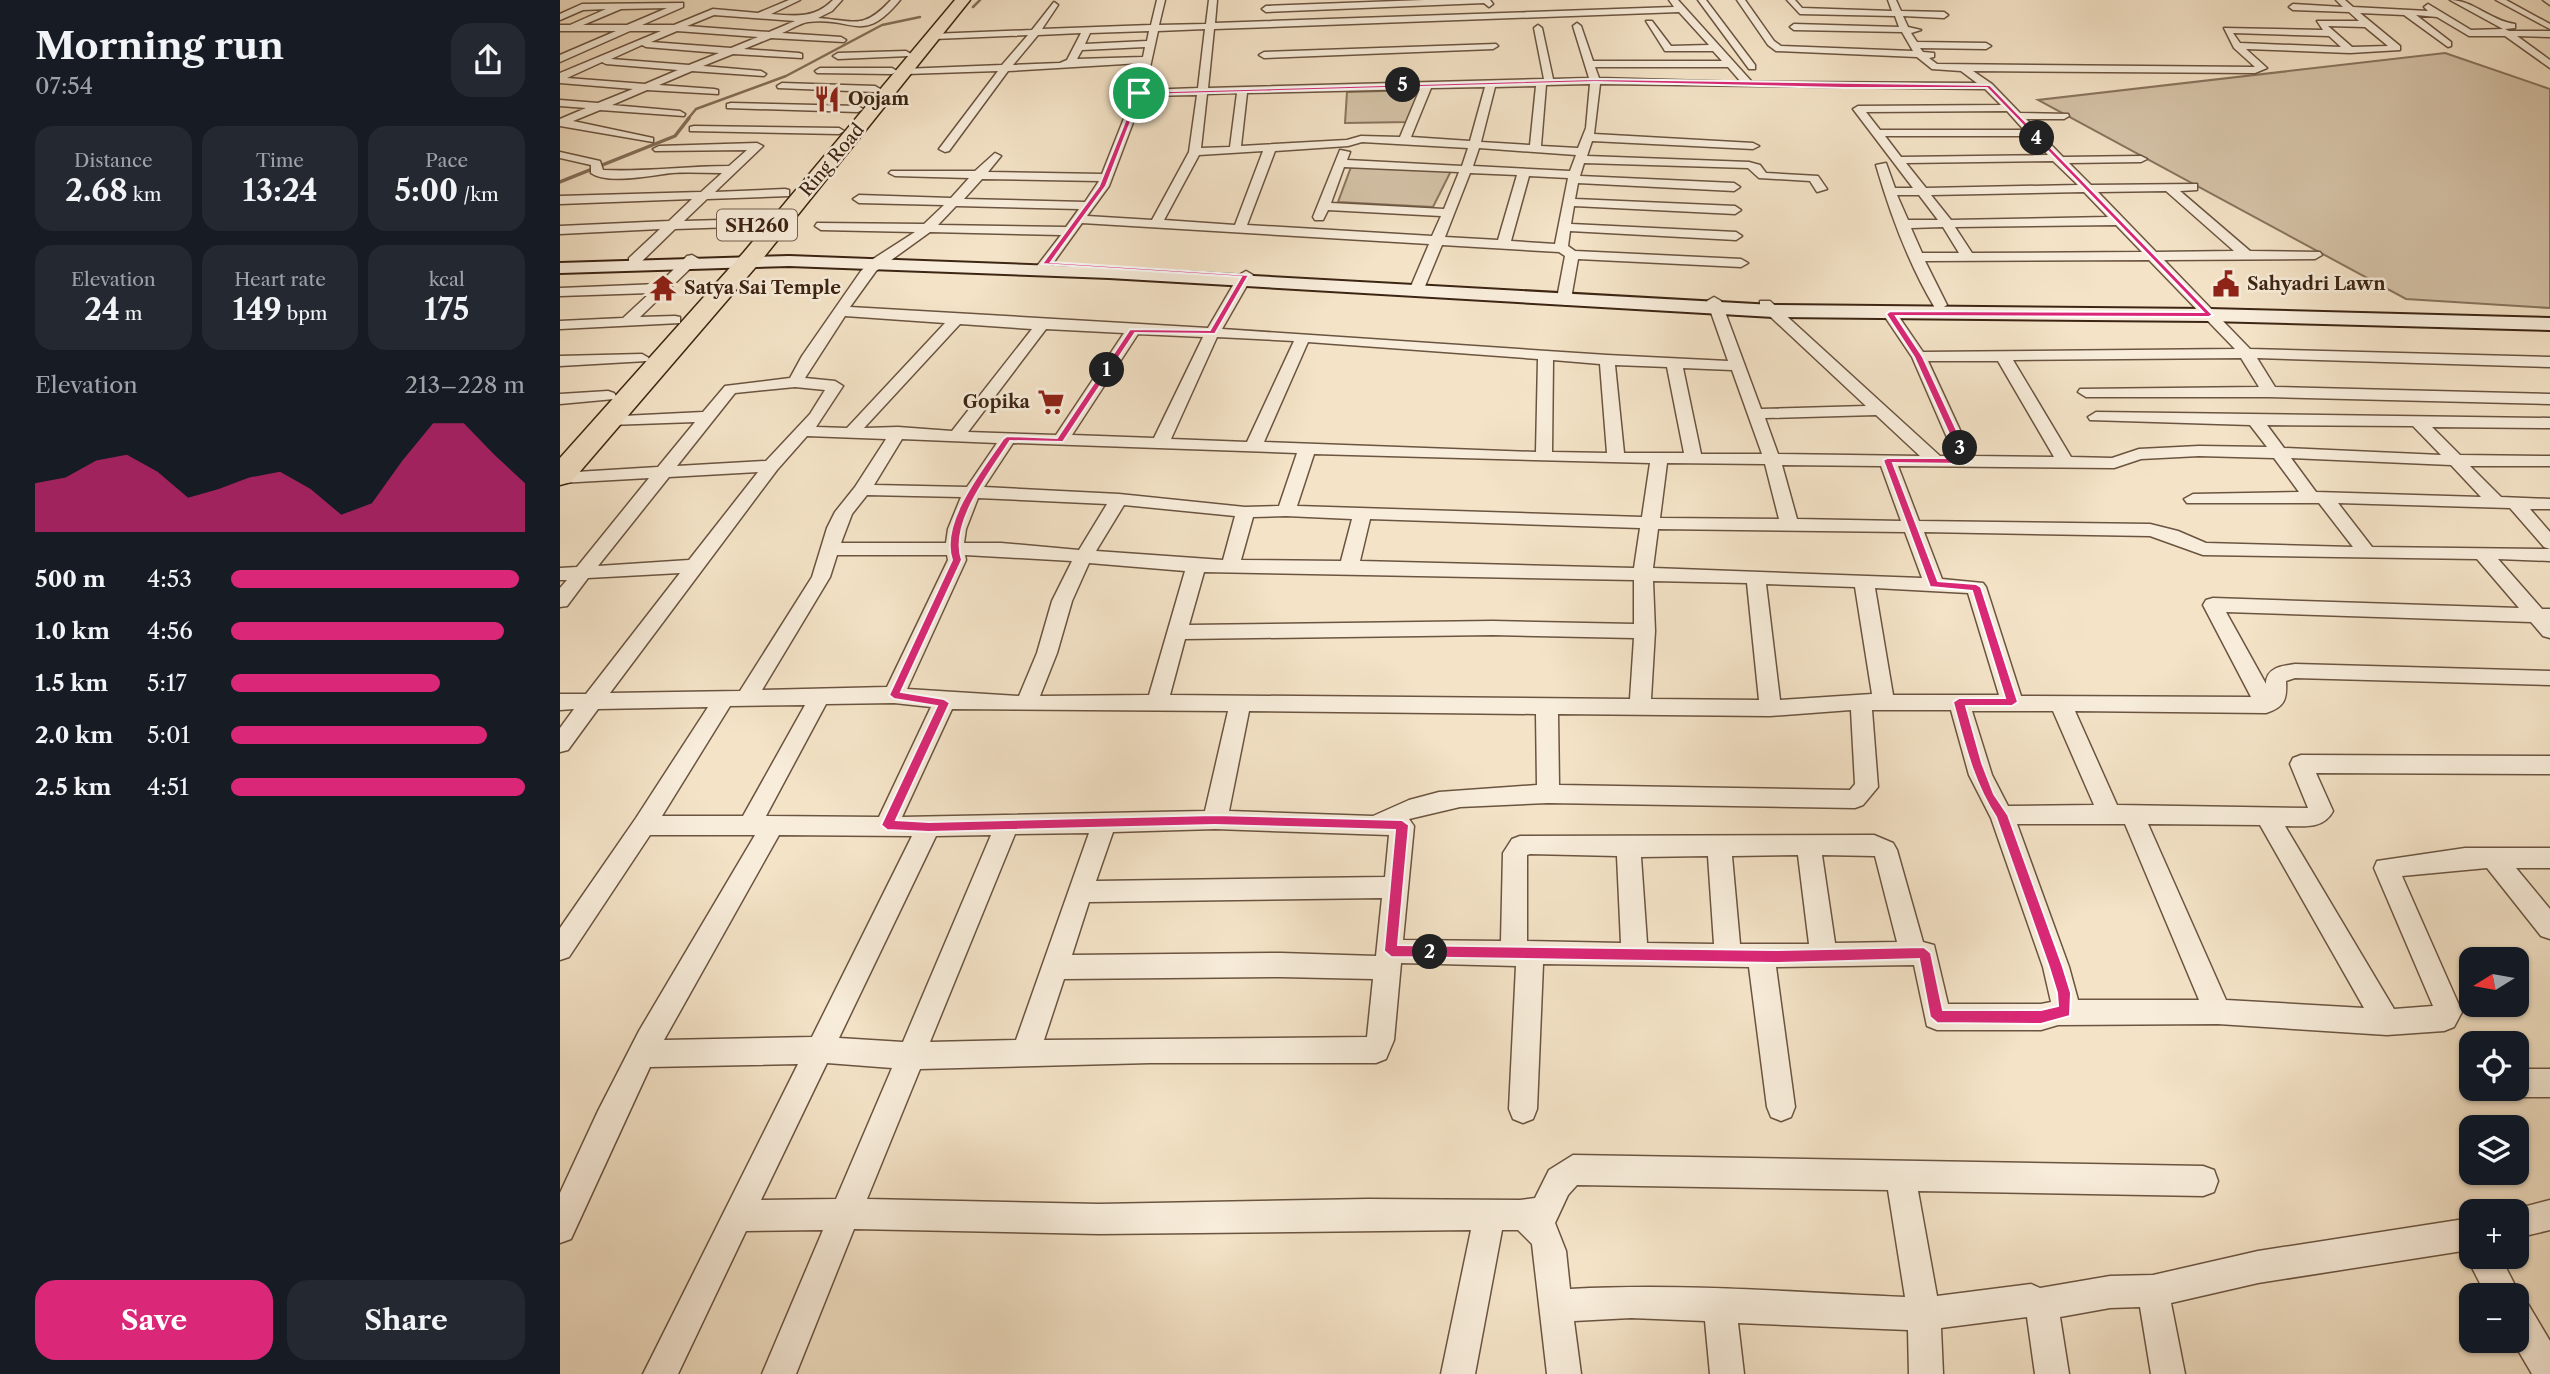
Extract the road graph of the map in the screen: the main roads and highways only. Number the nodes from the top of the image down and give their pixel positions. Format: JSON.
{"nodes":[{"id":1,"x":951,"y":0,"type":"edge"},
{"id":2,"x":963,"y":0,"type":"edge"},
{"id":3,"x":914,"y":53,"type":"junction"},
{"id":4,"x":751,"y":259,"type":"junction"},
{"id":5,"x":609,"y":408,"type":"junction"},
{"id":6,"x":560,"y":448,"type":"edge"},
{"id":7,"x":560,"y":477,"type":"edge"}],
"edges":[{"from":1,"to":3,"type":"highway","name":"Ring Road","number":"SH260"},
{"from":2,"to":3,"type":"highway","name":"Ring Road","number":"SH260"},
{"from":3,"to":4,"type":"highway","name":"Ring Road","number":"SH260"},
{"from":3,"to":4,"type":"highway","name":"Ring Road","number":"SH260"},
{"from":4,"to":5,"type":"highway","name":"Ring Road","number":"SH260"},
{"from":4,"to":5,"type":"highway","name":"Ring Road","number":"SH260"},
{"from":5,"to":6,"type":"highway","name":"Ring Road","number":"SH260"},
{"from":5,"to":7,"type":"highway","name":"Ring Road","number":"SH260"}]}
